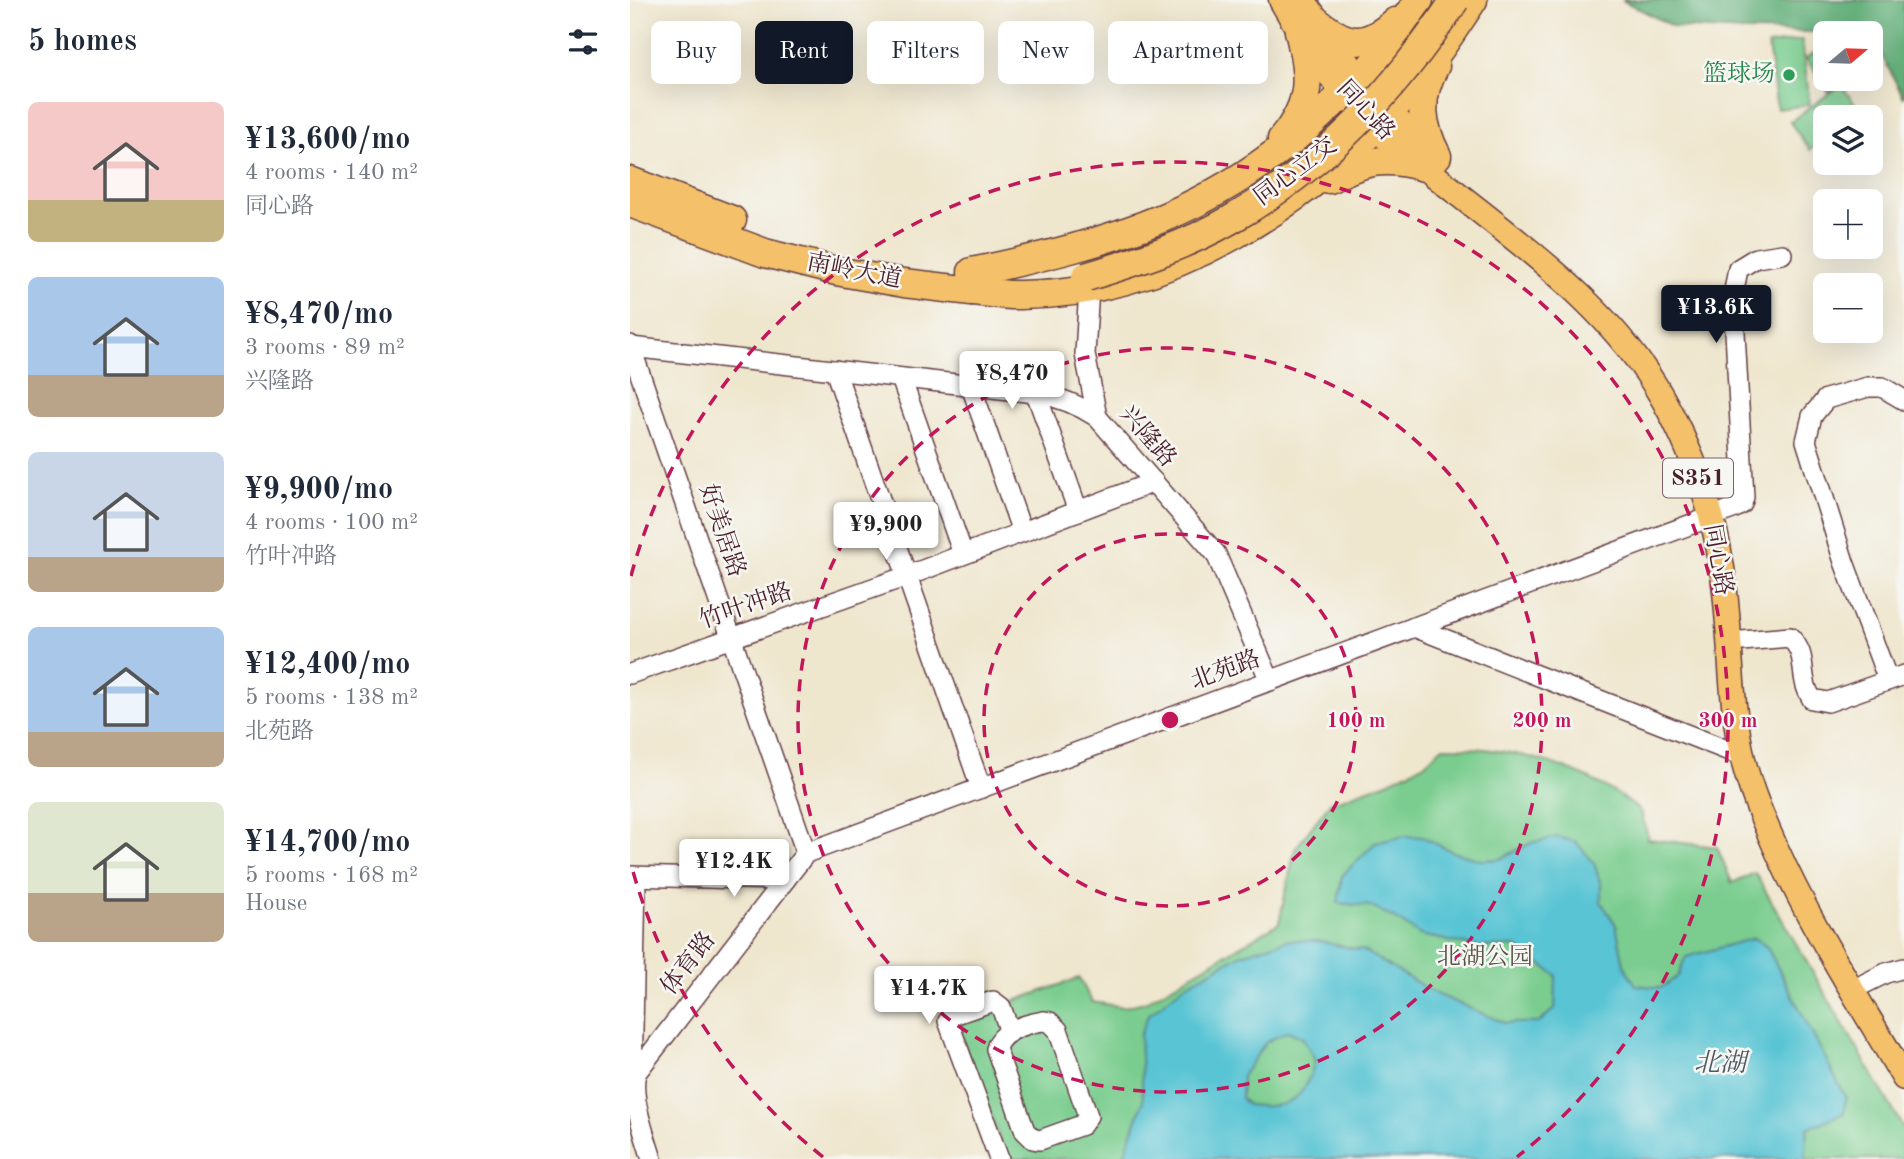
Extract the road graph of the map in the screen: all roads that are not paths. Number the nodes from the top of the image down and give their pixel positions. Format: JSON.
{"nodes":[{"id":1,"x":1281,"y":0,"type":"edge"},
{"id":2,"x":1418,"y":0,"type":"edge"},
{"id":3,"x":1436,"y":0,"type":"edge"},
{"id":4,"x":1464,"y":6,"type":"edge"},
{"id":5,"x":1306,"y":17,"type":"edge"},
{"id":6,"x":1352,"y":85,"type":"junction"},
{"id":7,"x":1381,"y":120,"type":"junction"},
{"id":8,"x":1430,"y":162,"type":"junction"},
{"id":9,"x":1256,"y":169,"type":"junction"},
{"id":10,"x":630,"y":181,"type":"edge"},
{"id":11,"x":630,"y":203,"type":"edge"},
{"id":12,"x":1281,"y":206,"type":"junction"},
{"id":13,"x":1782,"y":254,"type":"dead end"},
{"id":14,"x":1086,"y":275,"type":"junction"},
{"id":15,"x":972,"y":281,"type":"junction"},
{"id":16,"x":630,"y":346,"type":"edge"},
{"id":17,"x":835,"y":370,"type":"junction"},
{"id":18,"x":901,"y":378,"type":"junction"},
{"id":19,"x":971,"y":386,"type":"junction"},
{"id":20,"x":1036,"y":393,"type":"junction"},
{"id":21,"x":1904,"y":400,"type":"edge"},
{"id":22,"x":1097,"y":417,"type":"junction"},
{"id":23,"x":1154,"y":482,"type":"junction"},
{"id":24,"x":1078,"y":511,"type":"junction"},
{"id":25,"x":1717,"y":515,"type":"junction"},
{"id":26,"x":1022,"y":532,"type":"junction"},
{"id":27,"x":964,"y":554,"type":"junction"},
{"id":28,"x":907,"y":576,"type":"junction"},
{"id":29,"x":1413,"y":627,"type":"junction"},
{"id":30,"x":732,"y":638,"type":"junction"},
{"id":31,"x":1742,"y":640,"type":"junction"},
{"id":32,"x":630,"y":674,"type":"edge"},
{"id":33,"x":1896,"y":677,"type":"edge"},
{"id":34,"x":1270,"y":681,"type":"junction"},
{"id":35,"x":1742,"y":756,"type":"junction"},
{"id":36,"x":981,"y":788,"type":"junction"},
{"id":37,"x":806,"y":853,"type":"junction"},
{"id":38,"x":633,"y":876,"type":"edge"},
{"id":39,"x":785,"y":880,"type":"junction"},
{"id":40,"x":1904,"y":968,"type":"edge"},
{"id":41,"x":1864,"y":984,"type":"junction"},
{"id":42,"x":1010,"y":1032,"type":"junction"},
{"id":43,"x":1904,"y":1052,"type":"edge"},
{"id":44,"x":1904,"y":1078,"type":"edge"},
{"id":45,"x":632,"y":1082,"type":"junction"},
{"id":46,"x":1014,"y":1101,"type":"junction"},
{"id":47,"x":982,"y":1113,"type":"junction"},
{"id":48,"x":652,"y":1159,"type":"edge"},
{"id":49,"x":999,"y":1159,"type":"edge"}],
"edges":[{"from":1,"to":5,"type":"main road","name":"同心路","number":"S351"},
{"from":2,"to":5,"type":"highway"},
{"from":2,"to":6,"type":"highway"},
{"from":3,"to":14,"type":"highway","name":"同心立交"},
{"from":4,"to":7,"type":"highway"},
{"from":4,"to":8,"type":"highway"},
{"from":4,"to":14,"type":"highway","name":"同心立交","bridge":true},
{"from":5,"to":6,"type":"main road","name":"同心路","number":"S351"},
{"from":5,"to":9,"type":"highway"},
{"from":6,"to":7,"type":"main road","name":"同心路","number":"S351"},
{"from":6,"to":9,"type":"highway"},
{"from":7,"to":8,"type":"main road","name":"同心路","number":"S351"},
{"from":7,"to":12,"type":"highway"},
{"from":8,"to":12,"type":"highway"},
{"from":8,"to":25,"type":"main road","name":"同心路","number":"S351"},
{"from":9,"to":15,"type":"highway"},
{"from":10,"to":15,"type":"highway","name":"南岭大道"},
{"from":11,"to":15,"type":"highway","name":"南岭大道"},
{"from":12,"to":14,"type":"highway"},
{"from":13,"to":25,"type":"street"},
{"from":14,"to":15,"type":"highway","name":"南岭大道"},
{"from":14,"to":22,"type":"street"},
{"from":16,"to":17,"type":"street","name":"兴隆路"},
{"from":16,"to":30,"type":"street","name":"好美居路"},
{"from":17,"to":18,"type":"street","name":"兴隆路"},
{"from":17,"to":28,"type":"street"},
{"from":18,"to":19,"type":"street","name":"兴隆路"},
{"from":18,"to":27,"type":"street"},
{"from":19,"to":20,"type":"street","name":"兴隆路"},
{"from":19,"to":26,"type":"street"},
{"from":20,"to":22,"type":"street","name":"兴隆路"},
{"from":20,"to":24,"type":"street"},
{"from":21,"to":33,"type":"street"},
{"from":22,"to":23,"type":"street","name":"兴隆路"},
{"from":23,"to":24,"type":"street","name":"竹叶冲路"},
{"from":23,"to":34,"type":"street","name":"兴隆路"},
{"from":24,"to":26,"type":"street","name":"竹叶冲路"},
{"from":25,"to":29,"type":"street","name":"北苑路"},
{"from":25,"to":31,"type":"main road","name":"同心路","number":"S351"},
{"from":25,"to":35,"type":"main road","name":"同心路","number":"S351"},
{"from":26,"to":27,"type":"street","name":"竹叶冲路"},
{"from":27,"to":28,"type":"street","name":"竹叶冲路"},
{"from":28,"to":30,"type":"street","name":"竹叶冲路"},
{"from":28,"to":36,"type":"street"},
{"from":29,"to":34,"type":"street","name":"北苑路"},
{"from":29,"to":35,"type":"street"},
{"from":30,"to":32,"type":"street","name":"竹叶冲路"},
{"from":30,"to":37,"type":"street","name":"好美居路"},
{"from":31,"to":33,"type":"street"},
{"from":31,"to":41,"type":"main road","name":"同心路","number":"S351"},
{"from":34,"to":36,"type":"street","name":"北苑路"},
{"from":35,"to":44,"type":"main road","name":"同心路","number":"S351"},
{"from":36,"to":37,"type":"street","name":"北苑路"},
{"from":37,"to":39,"type":"street"},
{"from":38,"to":39,"type":"street"},
{"from":38,"to":45,"type":"street"},
{"from":39,"to":45,"type":"street","name":"体育路"},
{"from":40,"to":41,"type":"street"},
{"from":41,"to":43,"type":"main road","name":"同心路","number":"S351"},
{"from":42,"to":46,"type":"street"},
{"from":42,"to":46,"type":"street"},
{"from":42,"to":47,"type":"street"},
{"from":45,"to":48,"type":"street"},
{"from":46,"to":47,"type":"street"},
{"from":47,"to":49,"type":"street"}]}
